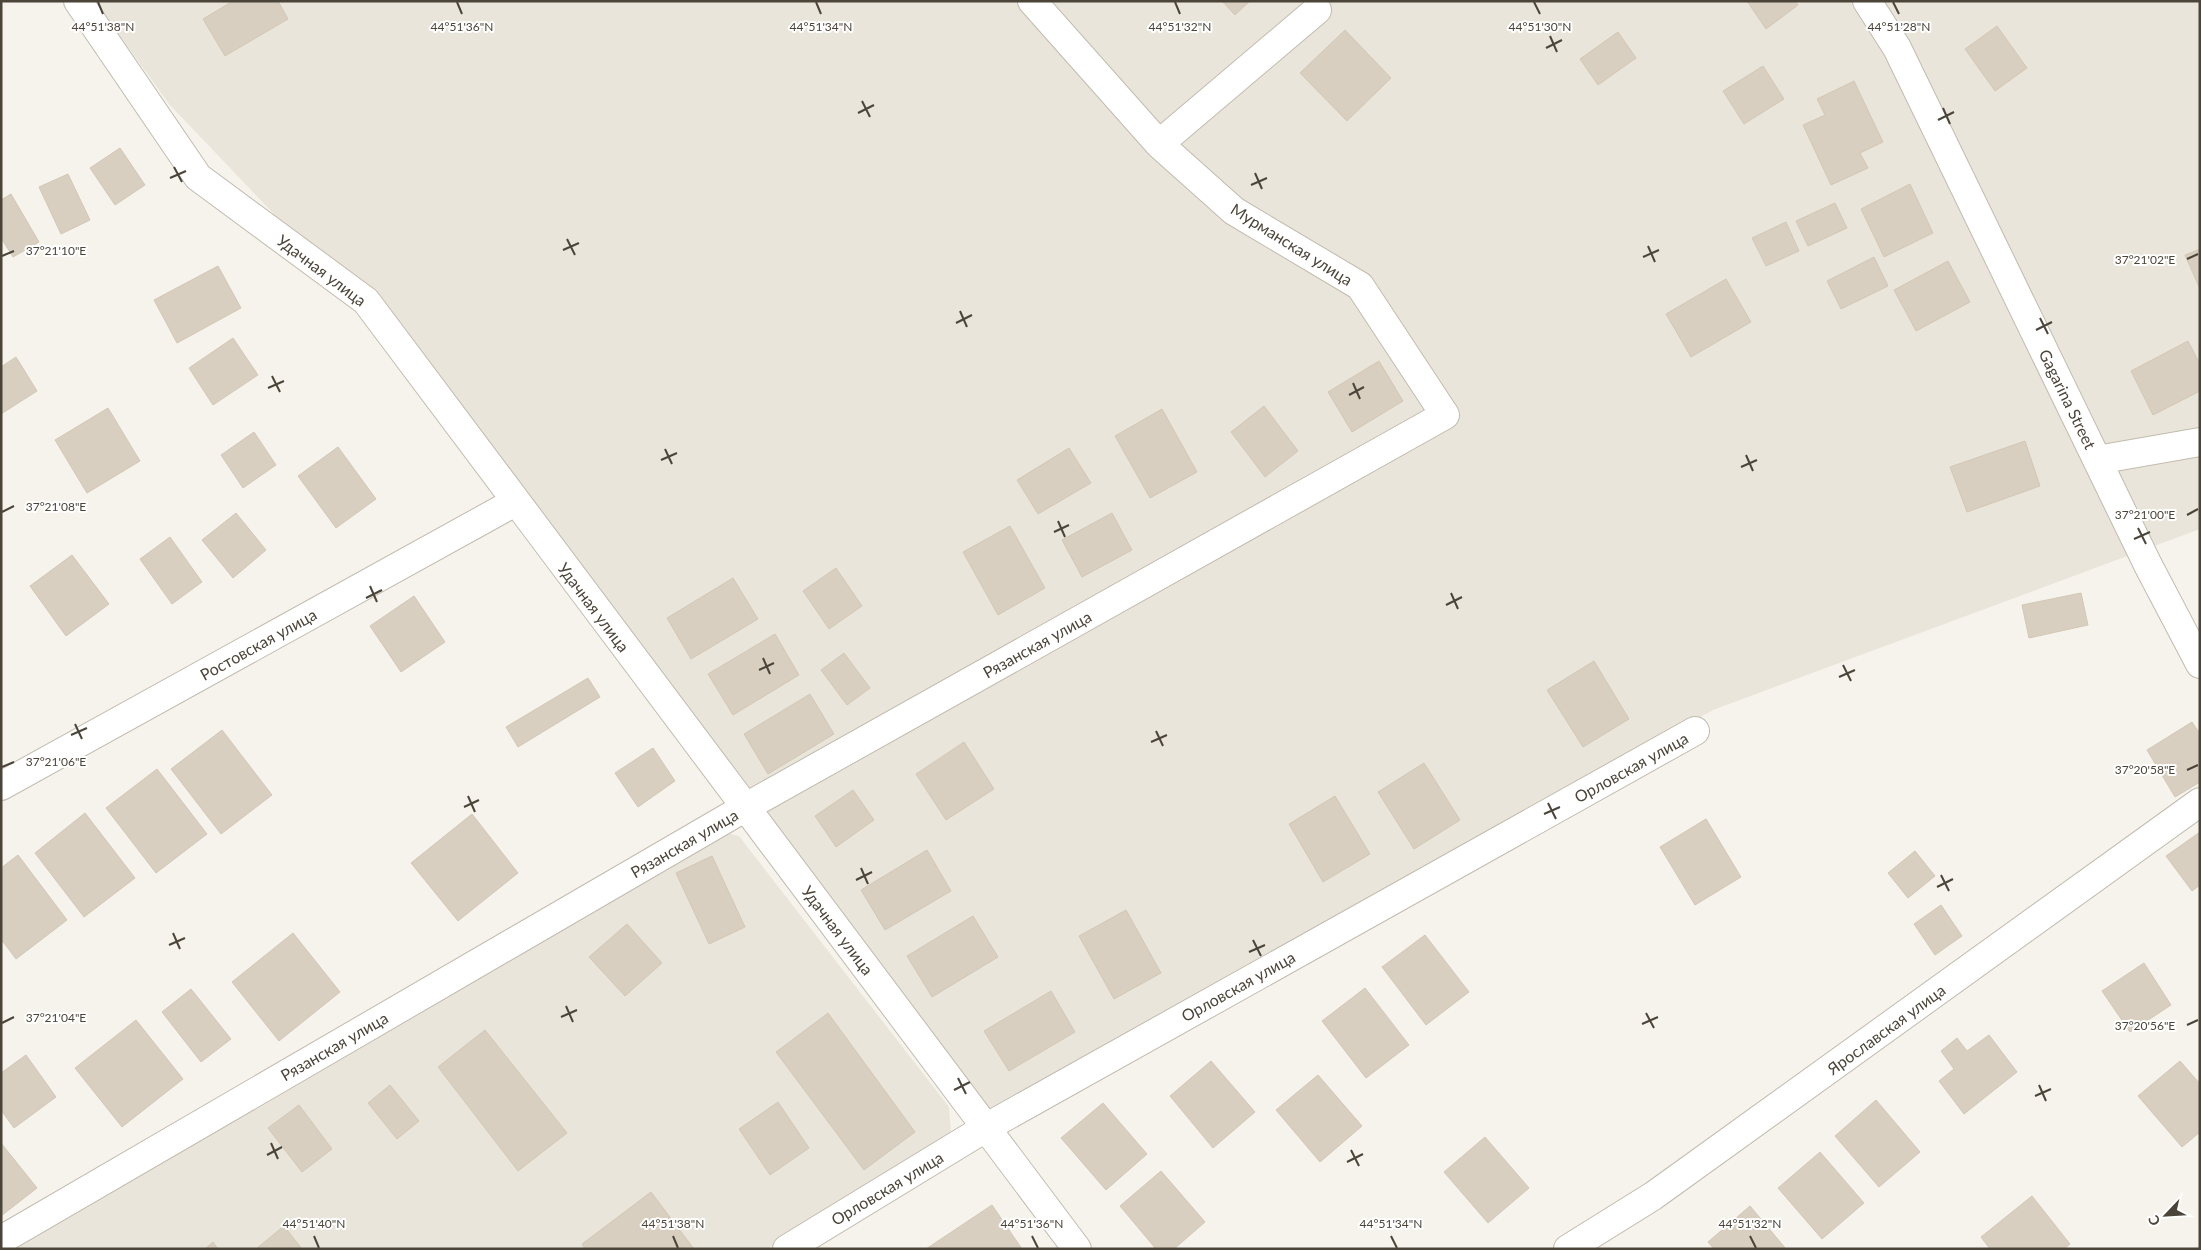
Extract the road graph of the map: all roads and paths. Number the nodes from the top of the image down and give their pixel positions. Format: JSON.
{"nodes":[{"id":1,"x":78,"y":1,"type":"edge"},
{"id":2,"x":1032,"y":1,"type":"edge"},
{"id":3,"x":1867,"y":1,"type":"edge"},
{"id":4,"x":1317,"y":10,"type":"dead end"},
{"id":5,"x":1159,"y":144,"type":"junction"},
{"id":6,"x":2200,"y":442,"type":"edge"},
{"id":7,"x":1374,"y":456,"type":"joint"},
{"id":8,"x":2097,"y":460,"type":"junction"},
{"id":9,"x":515,"y":502,"type":"junction"},
{"id":10,"x":2200,"y":664,"type":"edge"},
{"id":11,"x":1695,"y":731,"type":"dead end"},
{"id":12,"x":1,"y":786,"type":"edge"},
{"id":13,"x":2200,"y":802,"type":"edge"},
{"id":14,"x":746,"y":807,"type":"junction"},
{"id":15,"x":986,"y":1127,"type":"junction"},
{"id":16,"x":1,"y":1240,"type":"edge"},
{"id":17,"x":787,"y":1249,"type":"edge"},
{"id":18,"x":1077,"y":1249,"type":"edge"},
{"id":19,"x":1568,"y":1249,"type":"edge"}],
"edges":[{"from":1,"to":9,"type":"street","name":"Удачная улица"},
{"from":2,"to":5,"type":"street","name":"Мурманская улица"},
{"from":3,"to":8,"type":"street","name":"Gagarina Street"},
{"from":4,"to":5,"type":"street"},
{"from":5,"to":7,"type":"street","name":"Мурманская улица"},
{"from":6,"to":8,"type":"street"},
{"from":7,"to":14,"type":"street","name":"Рязанская улица"},
{"from":8,"to":10,"type":"street","name":"Gagarina Street"},
{"from":9,"to":12,"type":"street","name":"Ростовская улица"},
{"from":9,"to":14,"type":"street","name":"Удачная улица"},
{"from":11,"to":15,"type":"street","name":"Орловская улица"},
{"from":13,"to":19,"type":"street","name":"Ярославская улица"},
{"from":14,"to":15,"type":"street","name":"Удачная улица"},
{"from":14,"to":16,"type":"street","name":"Рязанская улица"},
{"from":15,"to":17,"type":"street","name":"Орловская улица"},
{"from":15,"to":18,"type":"street","name":"Удачная улица"}]}
